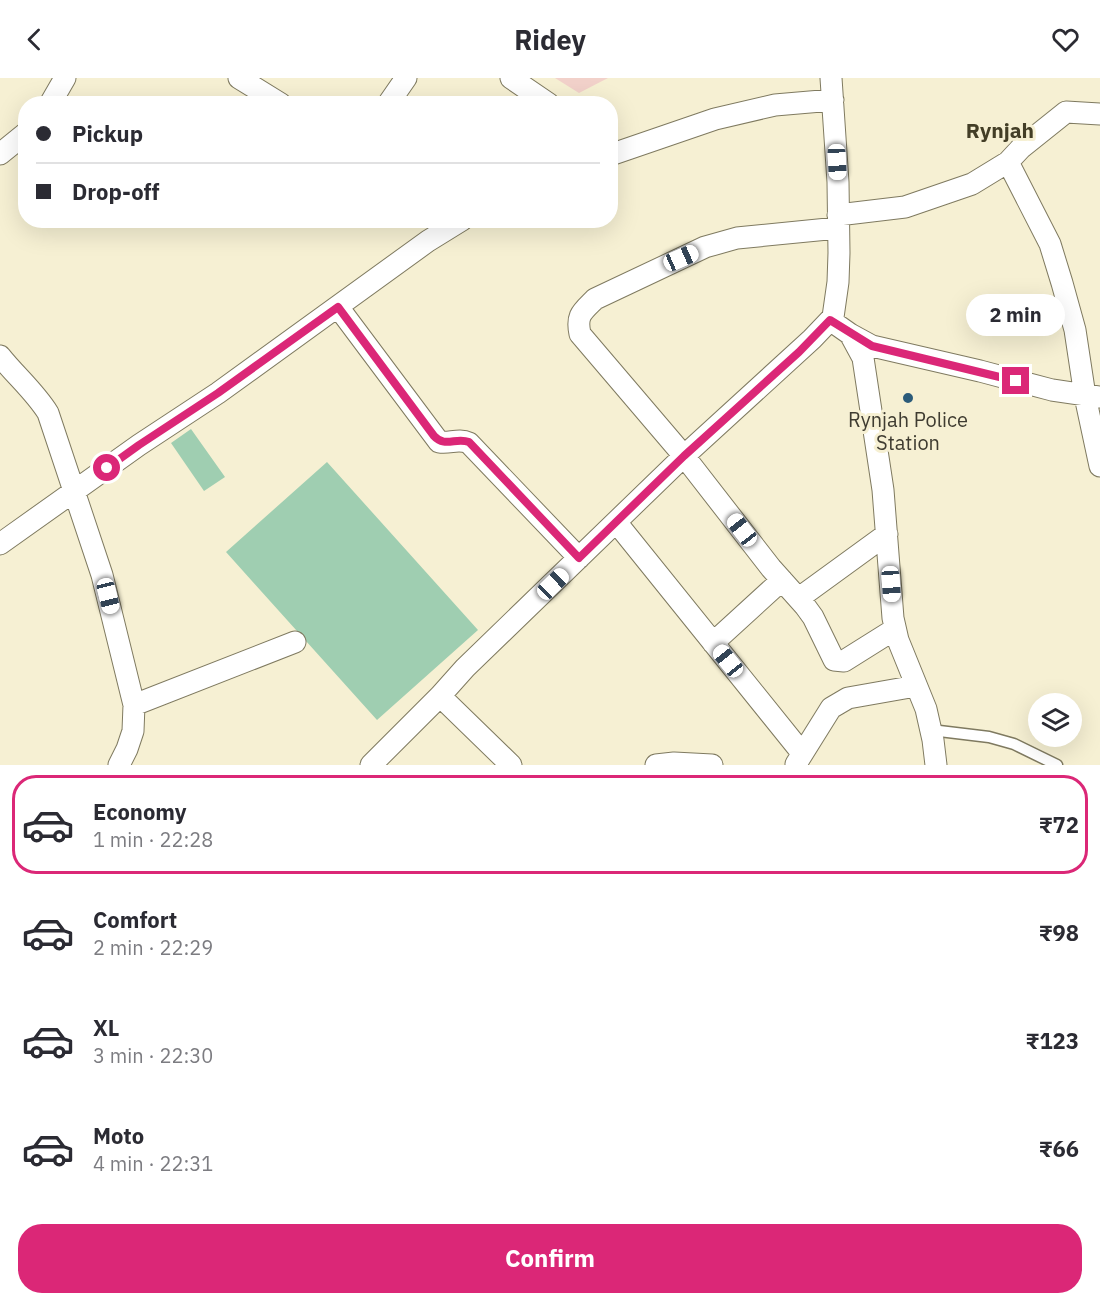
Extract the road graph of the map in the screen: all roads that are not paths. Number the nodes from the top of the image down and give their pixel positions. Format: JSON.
{"nodes":[{"id":1,"x":65,"y":78,"type":"edge"},
{"id":2,"x":239,"y":78,"type":"edge"},
{"id":3,"x":406,"y":78,"type":"edge"},
{"id":4,"x":511,"y":78,"type":"edge"},
{"id":5,"x":831,"y":78,"type":"edge"},
{"id":6,"x":55,"y":96,"type":"edge"},
{"id":7,"x":268,"y":96,"type":"edge"},
{"id":8,"x":394,"y":96,"type":"edge"},
{"id":9,"x":537,"y":96,"type":"edge"},
{"id":10,"x":833,"y":100,"type":"junction"},
{"id":11,"x":1100,"y":114,"type":"edge"},
{"id":12,"x":18,"y":139,"type":"edge"},
{"id":13,"x":618,"y":149,"type":"edge"},
{"id":14,"x":0,"y":154,"type":"edge"},
{"id":15,"x":1008,"y":162,"type":"junction"},
{"id":16,"x":838,"y":221,"type":"junction"},
{"id":17,"x":449,"y":228,"type":"edge"},
{"id":18,"x":338,"y":307,"type":"junction"},
{"id":19,"x":830,"y":320,"type":"junction"},
{"id":20,"x":850,"y":333,"type":"junction"},
{"id":21,"x":0,"y":356,"type":"edge"},
{"id":22,"x":1092,"y":397,"type":"edge"},
{"id":23,"x":684,"y":456,"type":"junction"},
{"id":24,"x":1100,"y":466,"type":"edge"},
{"id":25,"x":75,"y":492,"type":"junction"},
{"id":26,"x":616,"y":522,"type":"junction"},
{"id":27,"x":887,"y":534,"type":"junction"},
{"id":28,"x":0,"y":544,"type":"edge"},
{"id":29,"x":579,"y":558,"type":"junction"},
{"id":30,"x":782,"y":580,"type":"junction"},
{"id":31,"x":799,"y":598,"type":"junction"},
{"id":32,"x":895,"y":629,"type":"junction"},
{"id":33,"x":296,"y":642,"type":"dead end"},
{"id":34,"x":713,"y":643,"type":"junction"},
{"id":35,"x":916,"y":686,"type":"junction"},
{"id":36,"x":440,"y":696,"type":"junction"},
{"id":37,"x":134,"y":705,"type":"junction"},
{"id":38,"x":931,"y":730,"type":"junction"},
{"id":39,"x":799,"y":759,"type":"edge"},
{"id":40,"x":932,"y":761,"type":"edge"},
{"id":41,"x":118,"y":765,"type":"edge"},
{"id":42,"x":372,"y":765,"type":"edge"},
{"id":43,"x":511,"y":765,"type":"edge"},
{"id":44,"x":656,"y":765,"type":"edge"},
{"id":45,"x":712,"y":765,"type":"edge"},
{"id":46,"x":1057,"y":765,"type":"edge"}],
"edges":[{"from":1,"to":6,"type":"street"},
{"from":2,"to":7,"type":"street"},
{"from":3,"to":8,"type":"street"},
{"from":4,"to":9,"type":"street"},
{"from":5,"to":10,"type":"street"},
{"from":10,"to":13,"type":"street"},
{"from":10,"to":16,"type":"street"},
{"from":11,"to":15,"type":"street"},
{"from":12,"to":14,"type":"street"},
{"from":15,"to":16,"type":"street"},
{"from":15,"to":22,"type":"street"},
{"from":16,"to":19,"type":"street"},
{"from":16,"to":23,"type":"street"},
{"from":17,"to":18,"type":"street"},
{"from":18,"to":25,"type":"street"},
{"from":18,"to":29,"type":"street"},
{"from":19,"to":20,"type":"street"},
{"from":19,"to":23,"type":"street"},
{"from":20,"to":22,"type":"street"},
{"from":20,"to":27,"type":"street"},
{"from":21,"to":25,"type":"street"},
{"from":22,"to":24,"type":"street"},
{"from":23,"to":26,"type":"street"},
{"from":23,"to":30,"type":"street"},
{"from":25,"to":28,"type":"street"},
{"from":25,"to":37,"type":"street"},
{"from":26,"to":29,"type":"street"},
{"from":26,"to":34,"type":"street"},
{"from":27,"to":31,"type":"street"},
{"from":27,"to":32,"type":"street"},
{"from":29,"to":36,"type":"street"},
{"from":30,"to":31,"type":"street"},
{"from":30,"to":34,"type":"street"},
{"from":31,"to":32,"type":"street"},
{"from":32,"to":35,"type":"street"},
{"from":33,"to":37,"type":"street"},
{"from":34,"to":39,"type":"street"},
{"from":35,"to":38,"type":"street"},
{"from":35,"to":39,"type":"street"},
{"from":36,"to":42,"type":"street"},
{"from":36,"to":43,"type":"street"},
{"from":37,"to":41,"type":"street"},
{"from":38,"to":40,"type":"street"},
{"from":38,"to":46,"type":"lane"},
{"from":44,"to":45,"type":"street"}]}
